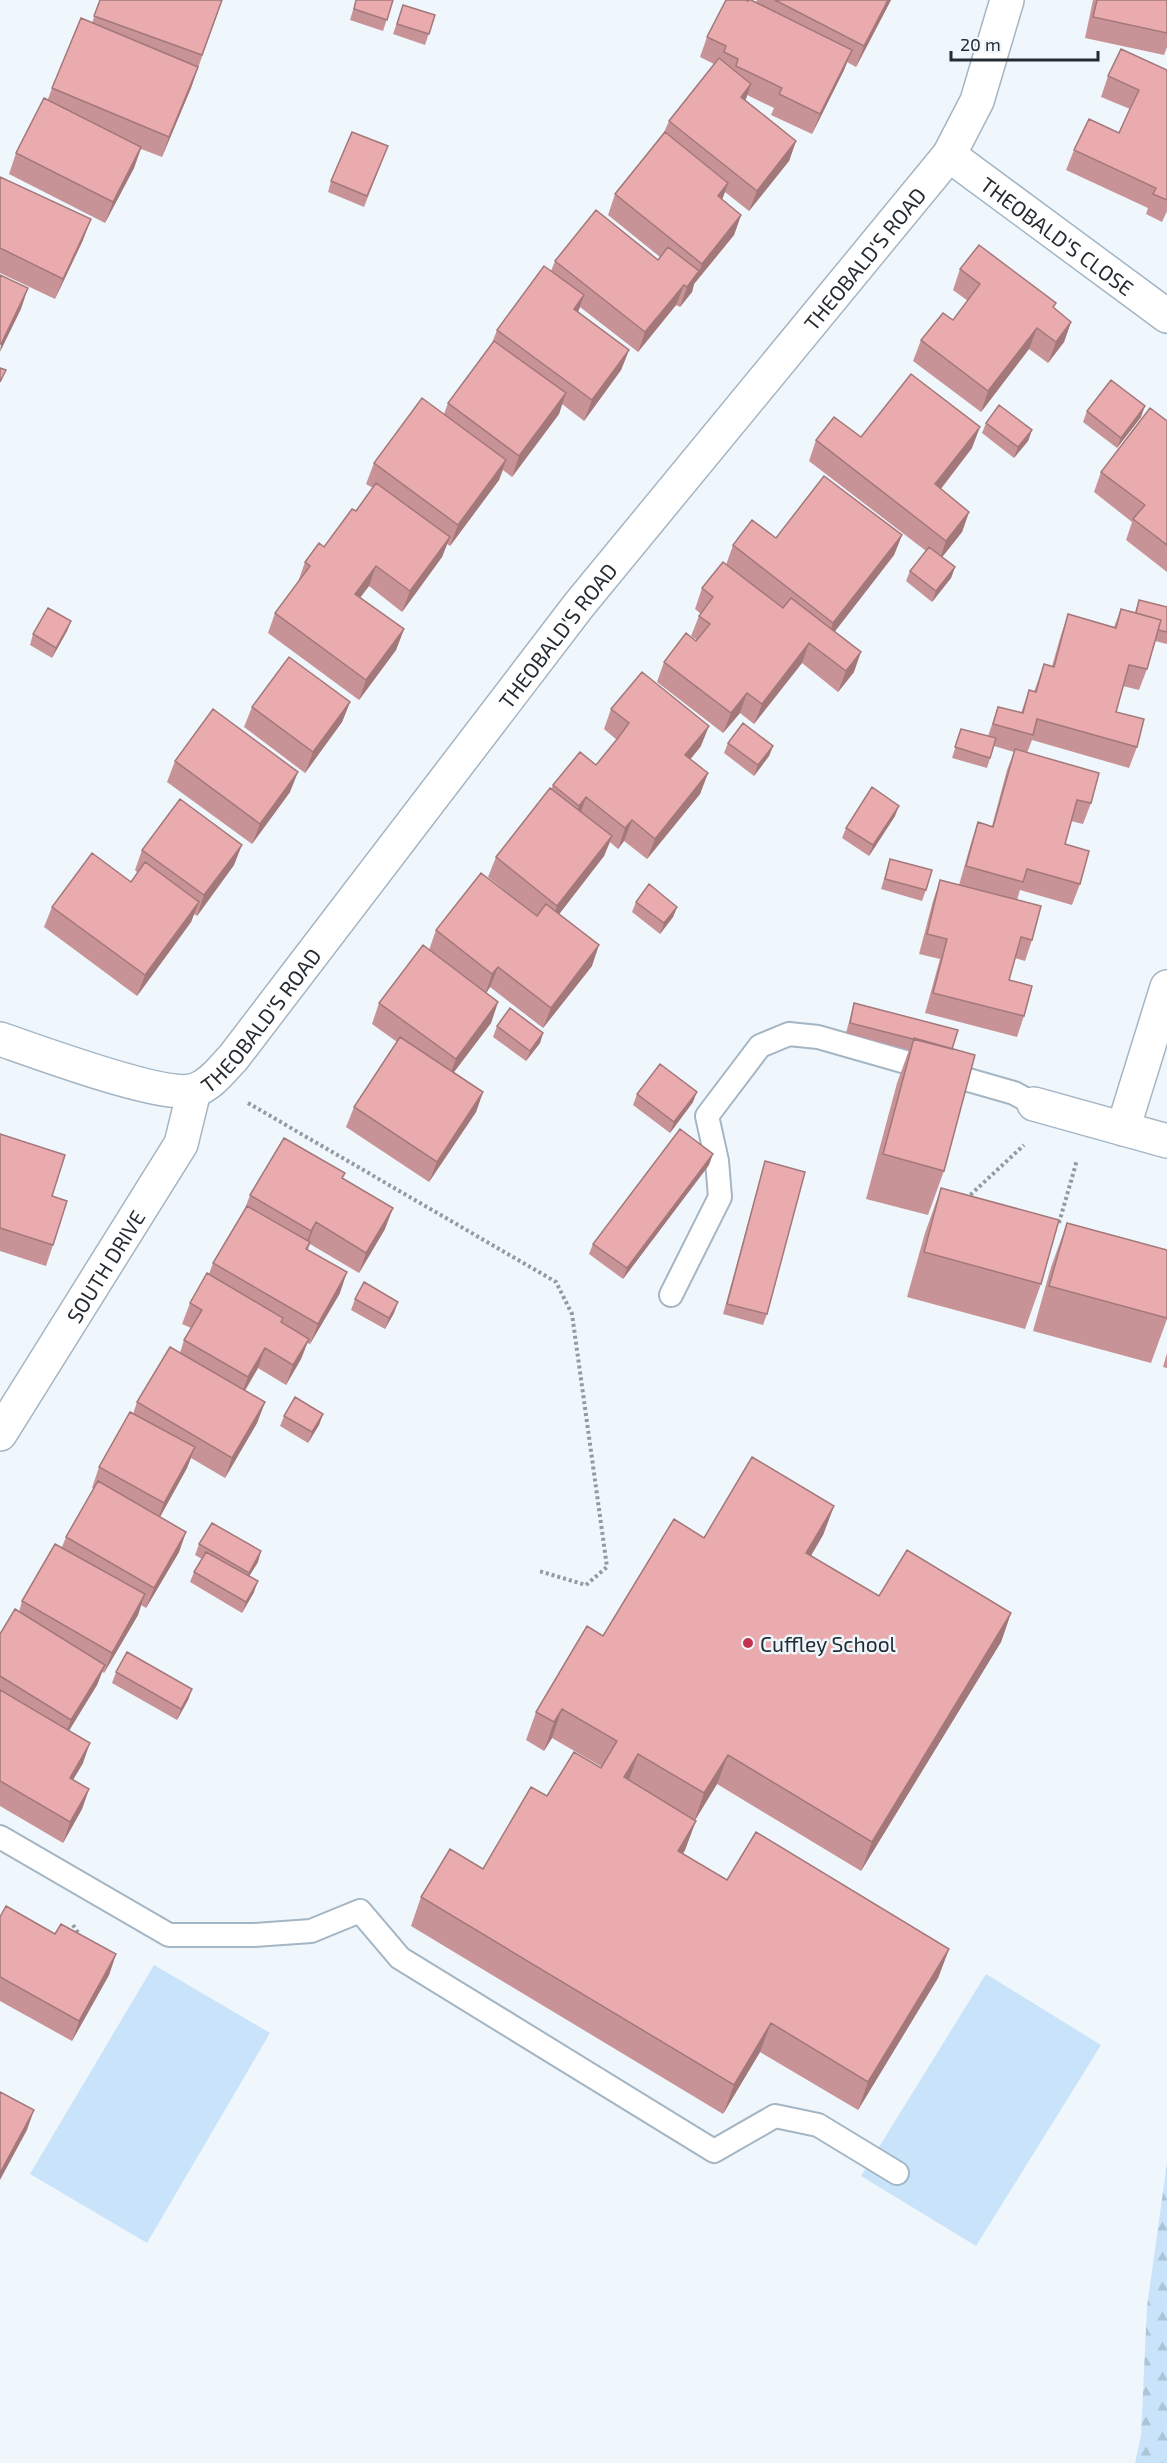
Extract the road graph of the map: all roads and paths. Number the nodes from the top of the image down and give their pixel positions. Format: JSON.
{"nodes":[{"id":1,"x":1007,"y":0,"type":"edge"},
{"id":2,"x":950,"y":154,"type":"junction"},
{"id":3,"x":1167,"y":316,"type":"edge"},
{"id":4,"x":1167,"y":987,"type":"edge"},
{"id":5,"x":0,"y":1039,"type":"edge"},
{"id":6,"x":194,"y":1091,"type":"junction"},
{"id":7,"x":244,"y":1100,"type":"dead end"},
{"id":8,"x":1034,"y":1104,"type":"joint"},
{"id":9,"x":1089,"y":1119,"type":"junction"},
{"id":10,"x":1123,"y":1129,"type":"junction"},
{"id":11,"x":1029,"y":1141,"type":"dead end"},
{"id":12,"x":1167,"y":1141,"type":"edge"},
{"id":13,"x":964,"y":1201,"type":"edge"},
{"id":14,"x":1059,"y":1223,"type":"edge"},
{"id":15,"x":671,"y":1295,"type":"dead end"},
{"id":16,"x":0,"y":1434,"type":"edge"},
{"id":17,"x":539,"y":1571,"type":"dead end"},
{"id":18,"x":0,"y":1838,"type":"edge"},
{"id":19,"x":897,"y":2173,"type":"dead end"}],
"edges":[{"from":1,"to":2,"type":"street","name":"THEOBALD'S ROAD"},
{"from":2,"to":3,"type":"street","name":"THEOBALD'S CLOSE"},
{"from":2,"to":6,"type":"street","name":"THEOBALD'S ROAD"},
{"from":4,"to":10,"type":"street"},
{"from":5,"to":6,"type":"street","name":"THEOBALD'S ROAD"},
{"from":6,"to":16,"type":"street","name":"SOUTH DRIVE"},
{"from":7,"to":17,"type":"path"},
{"from":8,"to":9,"type":"street"},
{"from":8,"to":15,"type":"lane"},
{"from":9,"to":10,"type":"street"},
{"from":9,"to":14,"type":"path"},
{"from":10,"to":12,"type":"street"},
{"from":11,"to":13,"type":"path"},
{"from":18,"to":19,"type":"lane"}]}
